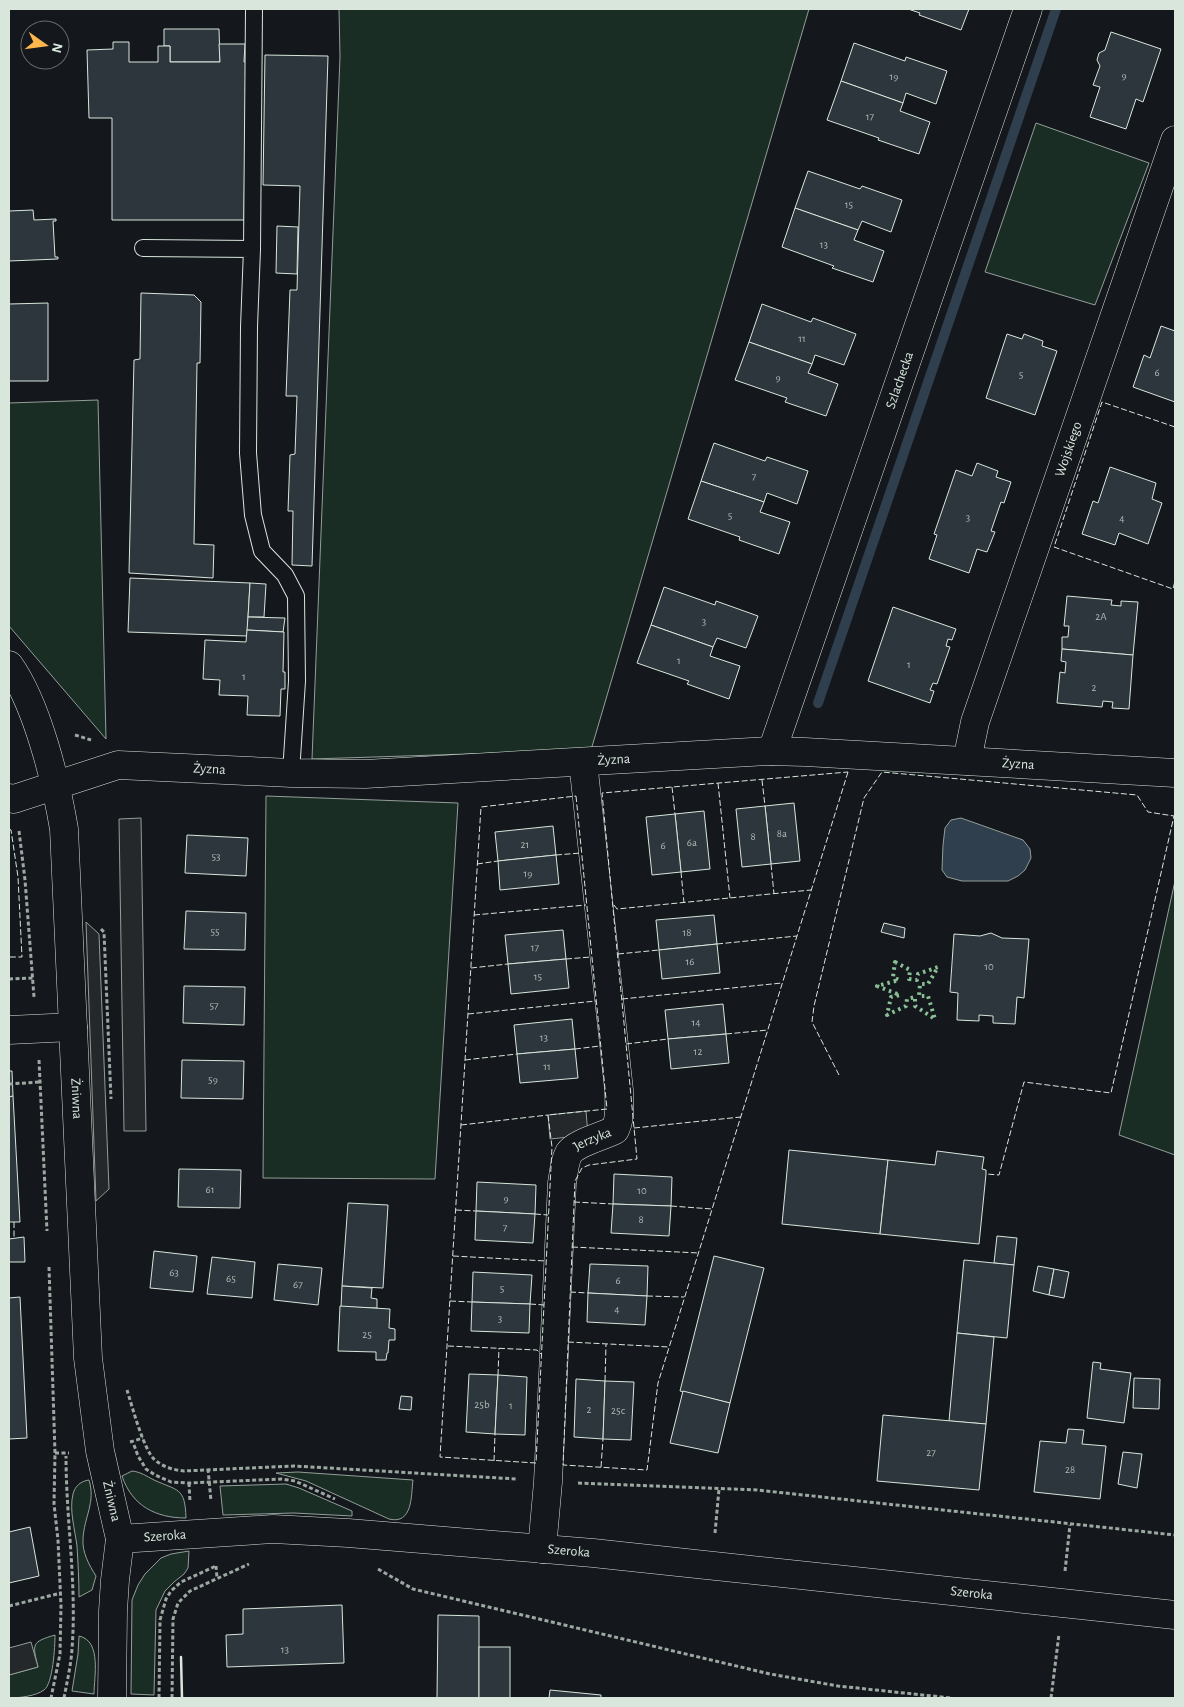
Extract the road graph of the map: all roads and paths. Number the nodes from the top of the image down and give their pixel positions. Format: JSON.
{"nodes":[{"id":1,"x":254,"y":9,"type":"edge"},
{"id":2,"x":1028,"y":9,"type":"edge"},
{"id":3,"x":1175,"y":140,"type":"edge"},
{"id":4,"x":143,"y":248,"type":"dead end"},
{"id":5,"x":252,"y":249,"type":"junction"},
{"id":6,"x":9,"y":665,"type":"edge"},
{"id":7,"x":40,"y":735,"type":"junction"},
{"id":8,"x":772,"y":751,"type":"junction"},
{"id":9,"x":968,"y":761,"type":"junction"},
{"id":10,"x":583,"y":762,"type":"junction"},
{"id":11,"x":99,"y":772,"type":"junction"},
{"id":12,"x":291,"y":773,"type":"junction"},
{"id":13,"x":1175,"y":773,"type":"edge"},
{"id":14,"x":55,"y":785,"type":"junction"},
{"id":15,"x":9,"y":798,"type":"edge"},
{"id":16,"x":98,"y":925,"type":"dead end"},
{"id":17,"x":33,"y":978,"type":"dead end"},
{"id":18,"x":9,"y":979,"type":"edge"},
{"id":19,"x":73,"y":1027,"type":"junction"},
{"id":20,"x":9,"y":1030,"type":"edge"},
{"id":21,"x":40,"y":1082,"type":"dead end"},
{"id":22,"x":9,"y":1084,"type":"edge"},
{"id":23,"x":111,"y":1100,"type":"dead end"},
{"id":24,"x":49,"y":1266,"type":"dead end"},
{"id":25,"x":124,"y":1383,"type":"dead end"},
{"id":26,"x":140,"y":1460,"type":"dead end"},
{"id":27,"x":208,"y":1469,"type":"junction"},
{"id":28,"x":66,"y":1476,"type":"dead end"},
{"id":29,"x":548,"y":1482,"type":"junction"},
{"id":30,"x":188,"y":1483,"type":"dead end"},
{"id":31,"x":211,"y":1508,"type":"dead end"},
{"id":32,"x":1175,"y":1535,"type":"edge"},
{"id":33,"x":120,"y":1539,"type":"junction"},
{"id":34,"x":542,"y":1549,"type":"junction"},
{"id":35,"x":252,"y":1562,"type":"dead end"},
{"id":36,"x":372,"y":1566,"type":"dead end"},
{"id":37,"x":198,"y":1574,"type":"dead end"},
{"id":38,"x":61,"y":1593,"type":"junction"},
{"id":39,"x":9,"y":1606,"type":"edge"},
{"id":40,"x":1175,"y":1615,"type":"edge"},
{"id":41,"x":52,"y":1698,"type":"edge"},
{"id":42,"x":64,"y":1698,"type":"edge"},
{"id":43,"x":112,"y":1698,"type":"edge"},
{"id":44,"x":159,"y":1698,"type":"edge"},
{"id":45,"x":172,"y":1698,"type":"edge"},
{"id":46,"x":951,"y":1698,"type":"edge"}],
"edges":[{"from":1,"to":5,"type":"lane"},
{"from":2,"to":8,"type":"street","name":"Szlachecka"},
{"from":3,"to":9,"type":"street","name":"Wojskiego"},
{"from":4,"to":5,"type":"lane"},
{"from":5,"to":12,"type":"lane"},
{"from":6,"to":7,"type":"street","name":"Żniwna"},
{"from":7,"to":11,"type":"path"},
{"from":7,"to":14,"type":"street","name":"Żniwna"},
{"from":8,"to":9,"type":"street","name":"Żyzna"},
{"from":8,"to":10,"type":"street","name":"Żyzna"},
{"from":9,"to":13,"type":"street","name":"Żyzna"},
{"from":10,"to":12,"type":"street","name":"Żyzna"},
{"from":10,"to":29,"type":"street","name":"Jerzyka"},
{"from":11,"to":12,"type":"street","name":"Żyzna"},
{"from":11,"to":14,"type":"street","name":"Żyzna"},
{"from":14,"to":15,"type":"street","name":"Żyzna"},
{"from":14,"to":19,"type":"street","name":"Żniwna"},
{"from":16,"to":23,"type":"path"},
{"from":17,"to":18,"type":"path"},
{"from":19,"to":20,"type":"street"},
{"from":19,"to":33,"type":"street","name":"Żniwna"},
{"from":21,"to":22,"type":"path"},
{"from":24,"to":38,"type":"path"},
{"from":25,"to":27,"type":"path"},
{"from":26,"to":30,"type":"path"},
{"from":27,"to":29,"type":"path"},
{"from":27,"to":31,"type":"path"},
{"from":28,"to":42,"type":"path"},
{"from":29,"to":32,"type":"path"},
{"from":29,"to":34,"type":"street","name":"Jerzyka"},
{"from":33,"to":34,"type":"street","name":"Szeroka"},
{"from":33,"to":43,"type":"street"},
{"from":34,"to":40,"type":"street","name":"Szeroka"},
{"from":35,"to":45,"type":"path"},
{"from":36,"to":46,"type":"path"},
{"from":37,"to":44,"type":"path"},
{"from":38,"to":39,"type":"path"},
{"from":38,"to":41,"type":"path"}]}
